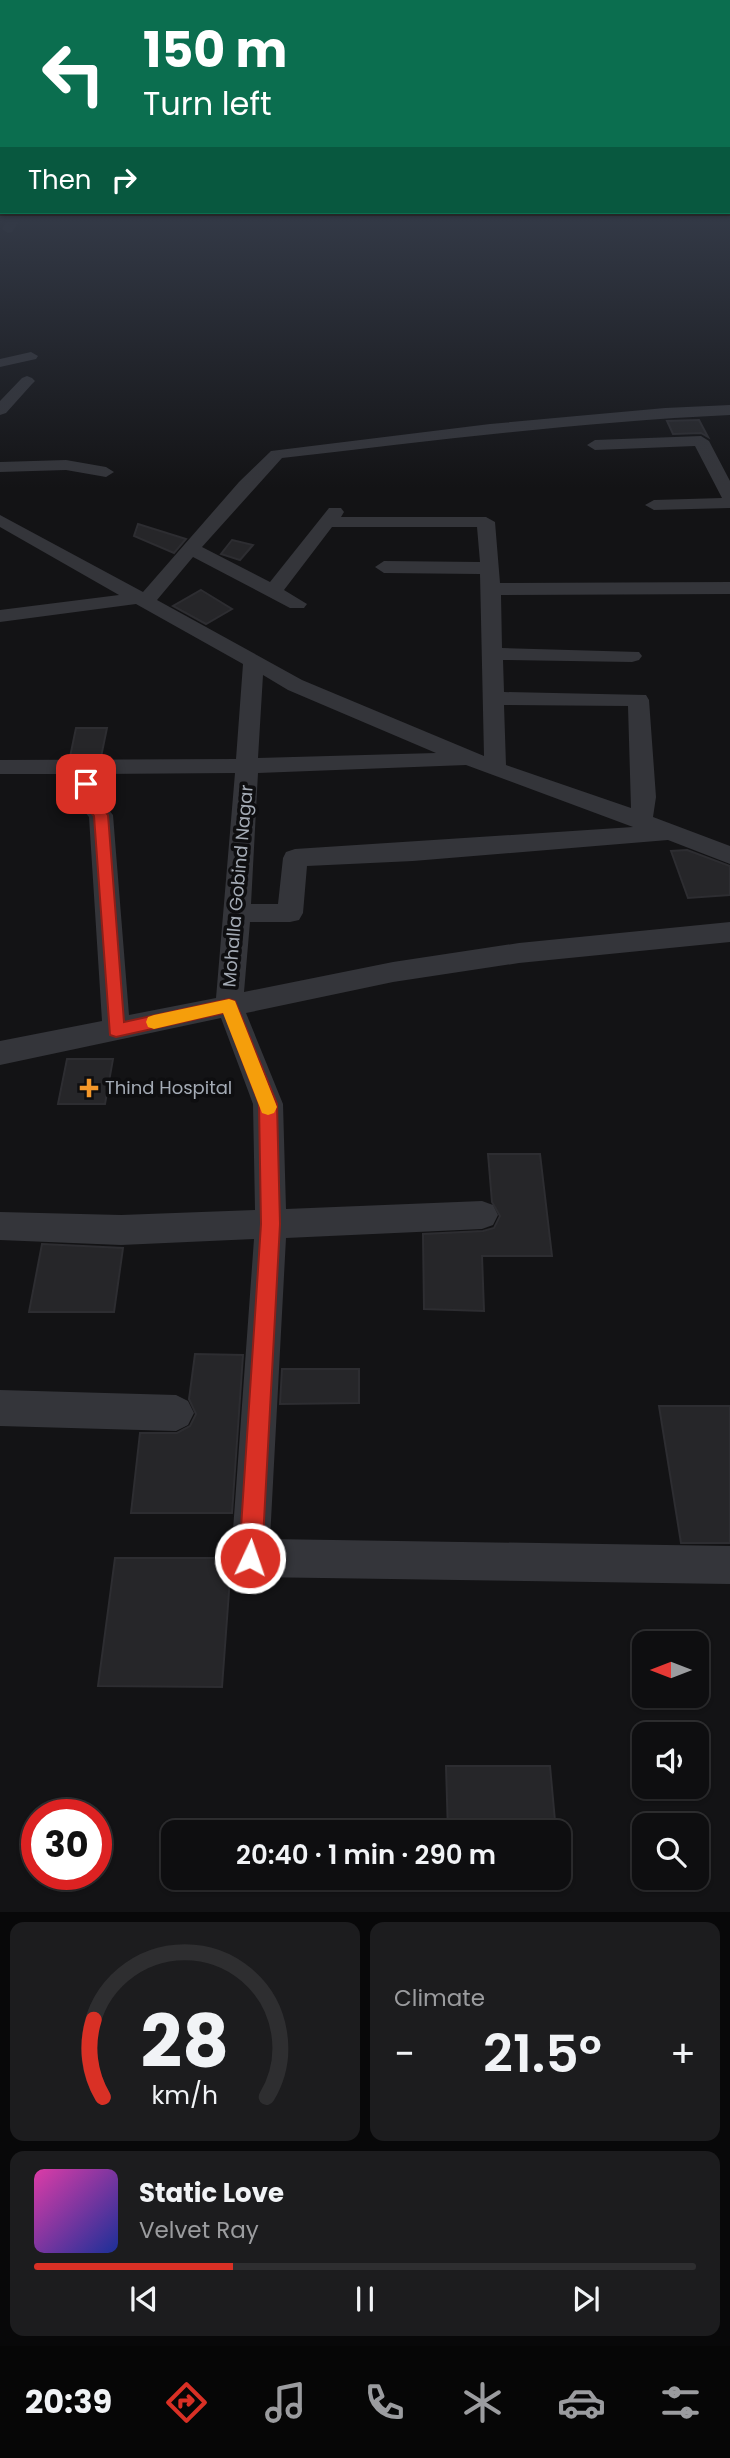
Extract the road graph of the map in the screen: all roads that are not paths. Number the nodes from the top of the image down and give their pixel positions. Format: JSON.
{"nodes":[{"id":1,"x":31,"y":356,"type":"dead end"},
{"id":2,"x":0,"y":363,"type":"edge"},
{"id":3,"x":27,"y":381,"type":"dead end"},
{"id":4,"x":0,"y":410,"type":"edge"},
{"id":5,"x":730,"y":410,"type":"edge"},
{"id":6,"x":586,"y":420,"type":"junction"},
{"id":7,"x":0,"y":467,"type":"edge"},
{"id":8,"x":106,"y":472,"type":"dead end"},
{"id":9,"x":730,"y":497,"type":"edge"},
{"id":10,"x":730,"y":503,"type":"edge"},
{"id":11,"x":654,"y":505,"type":"dead end"},
{"id":12,"x":0,"y":520,"type":"edge"},
{"id":13,"x":191,"y":549,"type":"junction"},
{"id":14,"x":384,"y":567,"type":"dead end"},
{"id":15,"x":490,"y":578,"type":"junction"},
{"id":16,"x":730,"y":588,"type":"edge"},
{"id":17,"x":273,"y":592,"type":"junction"},
{"id":18,"x":142,"y":600,"type":"junction"},
{"id":19,"x":298,"y":604,"type":"dead end"},
{"id":20,"x":0,"y":616,"type":"edge"},
{"id":21,"x":490,"y":654,"type":"junction"},
{"id":22,"x":632,"y":656,"type":"dead end"},
{"id":23,"x":253,"y":663,"type":"junction"},
{"id":24,"x":492,"y":698,"type":"junction"},
{"id":25,"x":485,"y":764,"type":"junction"},
{"id":26,"x":248,"y":766,"type":"junction"},
{"id":27,"x":0,"y":767,"type":"edge"},
{"id":28,"x":86,"y":768,"type":"junction"},
{"id":29,"x":641,"y":821,"type":"junction"},
{"id":30,"x":674,"y":832,"type":"junction"},
{"id":31,"x":730,"y":855,"type":"edge"},
{"id":32,"x":238,"y":914,"type":"junction"},
{"id":33,"x":730,"y":932,"type":"edge"},
{"id":34,"x":229,"y":1006,"type":"junction"},
{"id":35,"x":116,"y":1030,"type":"junction"},
{"id":36,"x":0,"y":1053,"type":"edge"},
{"id":37,"x":482,"y":1215,"type":"dead end"},
{"id":38,"x":271,"y":1224,"type":"junction"},
{"id":39,"x":0,"y":1227,"type":"edge"},
{"id":40,"x":0,"y":1408,"type":"edge"},
{"id":41,"x":176,"y":1413,"type":"dead end"},
{"id":42,"x":730,"y":1565,"type":"edge"}],
"edges":[{"from":1,"to":2,"type":"street"},
{"from":3,"to":4,"type":"street"},
{"from":5,"to":6,"type":"street"},
{"from":6,"to":9,"type":"street"},
{"from":6,"to":13,"type":"street"},
{"from":7,"to":8,"type":"street"},
{"from":10,"to":11,"type":"street"},
{"from":12,"to":18,"type":"street"},
{"from":13,"to":17,"type":"street"},
{"from":13,"to":18,"type":"street"},
{"from":14,"to":15,"type":"street"},
{"from":15,"to":16,"type":"street"},
{"from":15,"to":17,"type":"street"},
{"from":15,"to":21,"type":"street"},
{"from":17,"to":19,"type":"street"},
{"from":18,"to":20,"type":"street"},
{"from":18,"to":23,"type":"street"},
{"from":21,"to":22,"type":"street"},
{"from":21,"to":24,"type":"street"},
{"from":23,"to":25,"type":"street"},
{"from":23,"to":26,"type":"street","name":"Mohalla Gobind Nagar"},
{"from":24,"to":25,"type":"street"},
{"from":24,"to":29,"type":"street"},
{"from":25,"to":26,"type":"street","name":"Mohalla Gobind Nagar"},
{"from":25,"to":29,"type":"street"},
{"from":26,"to":28,"type":"street"},
{"from":26,"to":32,"type":"street","name":"Mohalla Gobind Nagar"},
{"from":27,"to":28,"type":"street"},
{"from":28,"to":35,"type":"street"},
{"from":29,"to":30,"type":"street"},
{"from":30,"to":31,"type":"street"},
{"from":30,"to":32,"type":"street"},
{"from":32,"to":34,"type":"street","name":"Mohalla Gobind Nagar"},
{"from":33,"to":34,"type":"street"},
{"from":34,"to":35,"type":"street"},
{"from":34,"to":38,"type":"street"},
{"from":35,"to":36,"type":"street"},
{"from":37,"to":38,"type":"street"},
{"from":38,"to":39,"type":"street"},
{"from":38,"to":42,"type":"street"},
{"from":40,"to":41,"type":"street"}]}
